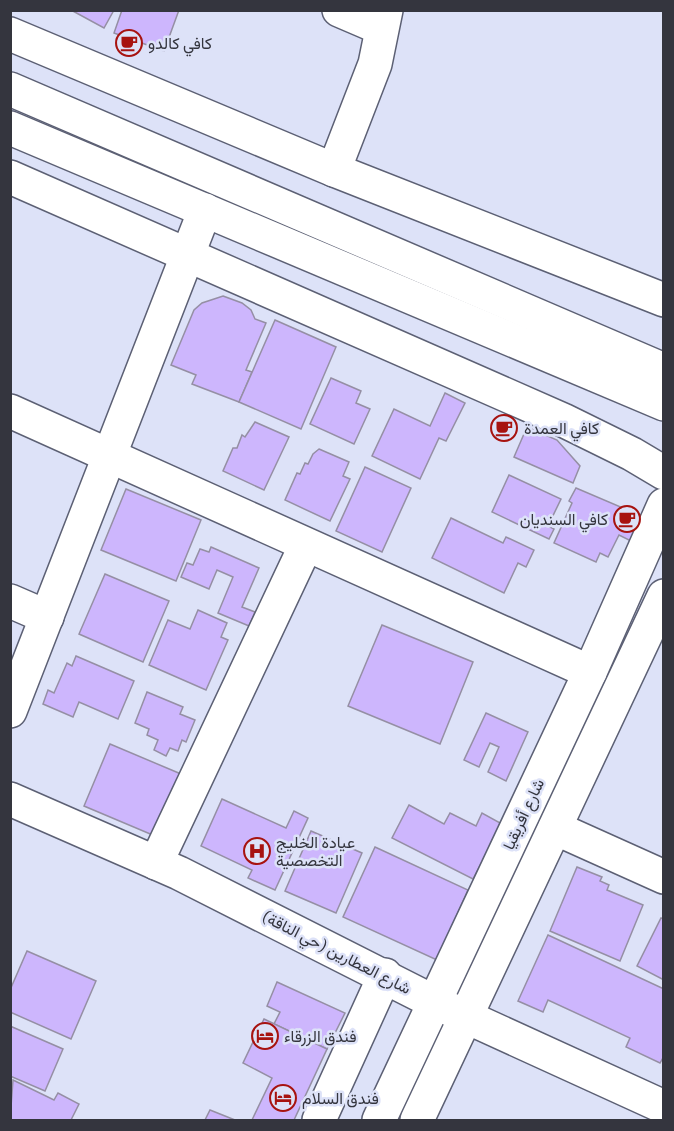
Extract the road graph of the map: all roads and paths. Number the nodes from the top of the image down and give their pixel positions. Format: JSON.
{"nodes":[{"id":1,"x":339,"y":10,"type":"edge"},
{"id":2,"x":383,"y":19,"type":"edge"},
{"id":3,"x":10,"y":34,"type":"edge"},
{"id":4,"x":10,"y":89,"type":"edge"},
{"id":5,"x":10,"y":128,"type":"edge"},
{"id":6,"x":334,"y":170,"type":"junction"},
{"id":7,"x":10,"y":177,"type":"edge"},
{"id":8,"x":206,"y":210,"type":"junction"},
{"id":9,"x":189,"y":255,"type":"junction"},
{"id":10,"x":663,"y":300,"type":"edge"},
{"id":11,"x":663,"y":370,"type":"edge"},
{"id":12,"x":663,"y":404,"type":"edge"},
{"id":13,"x":10,"y":411,"type":"edge"},
{"id":14,"x":112,"y":456,"type":"junction"},
{"id":15,"x":663,"y":473,"type":"edge"},
{"id":16,"x":663,"y":505,"type":"edge"},
{"id":17,"x":306,"y":545,"type":"junction"},
{"id":18,"x":663,"y":596,"type":"edge"},
{"id":19,"x":10,"y":601,"type":"edge"},
{"id":20,"x":47,"y":617,"type":"junction"},
{"id":21,"x":651,"y":655,"type":"edge"},
{"id":22,"x":590,"y":672,"type":"junction"},
{"id":23,"x":10,"y":711,"type":"edge"},
{"id":24,"x":10,"y":799,"type":"edge"},
{"id":25,"x":555,"y":828,"type":"junction"},
{"id":26,"x":156,"y":863,"type":"junction"},
{"id":27,"x":663,"y":877,"type":"edge"},
{"id":28,"x":385,"y":975,"type":"junction"},
{"id":29,"x":434,"y":1002,"type":"junction"},
{"id":30,"x":466,"y":1017,"type":"junction"},
{"id":31,"x":663,"y":1107,"type":"edge"},
{"id":32,"x":319,"y":1120,"type":"edge"},
{"id":33,"x":379,"y":1120,"type":"edge"},
{"id":34,"x":417,"y":1120,"type":"edge"}],
"edges":[{"from":1,"to":2,"type":"main road"},
{"from":2,"to":6,"type":"main road"},
{"from":3,"to":6,"type":"main road"},
{"from":4,"to":11,"type":"main road"},
{"from":5,"to":8,"type":"main road"},
{"from":6,"to":10,"type":"main road"},
{"from":7,"to":9,"type":"main road"},
{"from":8,"to":9,"type":"main road"},
{"from":8,"to":12,"type":"main road"},
{"from":9,"to":14,"type":"main road"},
{"from":9,"to":15,"type":"main road"},
{"from":13,"to":14,"type":"main road"},
{"from":14,"to":17,"type":"main road"},
{"from":14,"to":20,"type":"main road"},
{"from":16,"to":22,"type":"main road","name":"شارع أفريقيا"},
{"from":17,"to":22,"type":"main road"},
{"from":17,"to":26,"type":"main road"},
{"from":18,"to":21,"type":"main road"},
{"from":19,"to":20,"type":"main road"},
{"from":20,"to":23,"type":"main road"},
{"from":21,"to":25,"type":"main road"},
{"from":22,"to":29,"type":"main road","name":"شارع أفريقيا"},
{"from":24,"to":26,"type":"main road","name":"شارع العطارين (حي الناقة)"},
{"from":25,"to":27,"type":"main road"},
{"from":25,"to":30,"type":"main road"},
{"from":26,"to":28,"type":"main road","name":"شارع العطارين (حي الناقة)"},
{"from":28,"to":29,"type":"main road","name":"شارع العطارين (حي الناقة)"},
{"from":28,"to":32,"type":"main road"},
{"from":29,"to":30,"type":"main road","name":"شارع العطارين (حي الناقة)"},
{"from":29,"to":33,"type":"main road","name":"شارع أفريقيا"},
{"from":30,"to":31,"type":"main road","name":"شارع العطارين (حي الناقة)"},
{"from":30,"to":34,"type":"main road"}]}
